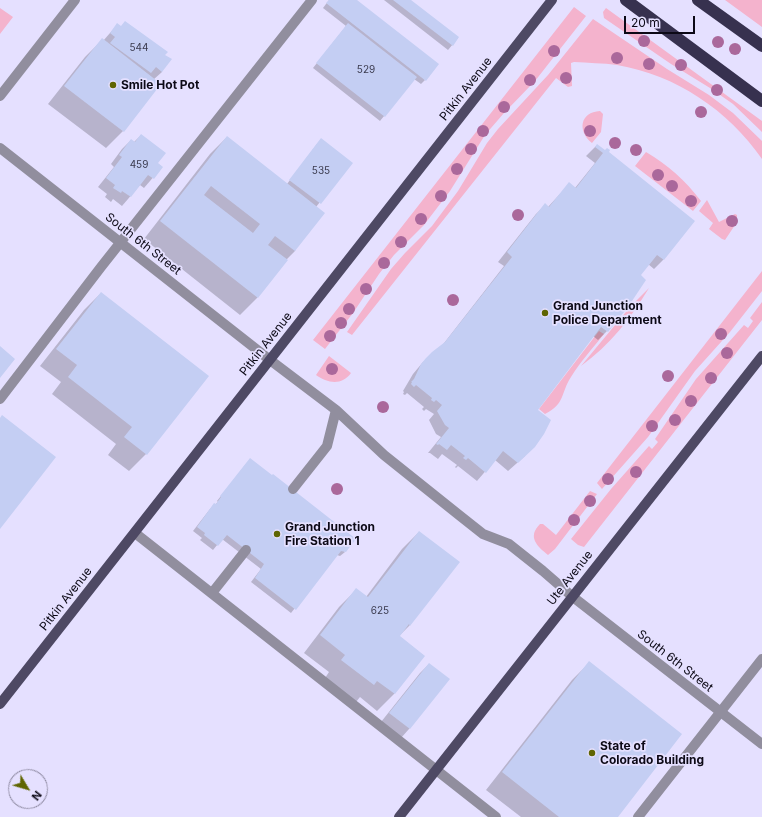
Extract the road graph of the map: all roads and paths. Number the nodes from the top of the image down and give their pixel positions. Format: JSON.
{"nodes":[{"id":1,"x":75,"y":0,"type":"edge"},
{"id":2,"x":312,"y":0,"type":"edge"},
{"id":3,"x":552,"y":0,"type":"edge"},
{"id":4,"x":626,"y":0,"type":"edge"},
{"id":5,"x":698,"y":0,"type":"edge"},
{"id":6,"x":762,"y":46,"type":"edge"},
{"id":7,"x":0,"y":96,"type":"edge"},
{"id":8,"x":762,"y":101,"type":"edge"},
{"id":9,"x":0,"y":148,"type":"edge"},
{"id":10,"x":120,"y":243,"type":"junction"},
{"id":11,"x":762,"y":356,"type":"edge"},
{"id":12,"x":270,"y":360,"type":"junction"},
{"id":13,"x":0,"y":400,"type":"edge"},
{"id":14,"x":336,"y":410,"type":"junction"},
{"id":15,"x":293,"y":490,"type":"dead end"},
{"id":16,"x":135,"y":533,"type":"junction"},
{"id":17,"x":246,"y":550,"type":"dead end"},
{"id":18,"x":212,"y":593,"type":"junction"},
{"id":19,"x":573,"y":597,"type":"junction"},
{"id":20,"x":762,"y":659,"type":"edge"},
{"id":21,"x":0,"y":704,"type":"edge"},
{"id":22,"x":720,"y":712,"type":"junction"},
{"id":23,"x":762,"y":744,"type":"edge"},
{"id":24,"x":436,"y":769,"type":"junction"},
{"id":25,"x":398,"y":817,"type":"edge"},
{"id":26,"x":496,"y":817,"type":"edge"},
{"id":27,"x":638,"y":817,"type":"edge"}],
"edges":[{"from":1,"to":7,"type":"street"},
{"from":2,"to":10,"type":"street"},
{"from":3,"to":12,"type":"main road","name":"Pitkin Avenue"},
{"from":4,"to":8,"type":"highway"},
{"from":5,"to":6,"type":"highway"},
{"from":9,"to":10,"type":"street","name":"South 6th Street"},
{"from":10,"to":12,"type":"street","name":"South 6th Street"},
{"from":10,"to":13,"type":"street"},
{"from":11,"to":19,"type":"main road","name":"Ute Avenue"},
{"from":12,"to":14,"type":"street","name":"South 6th Street"},
{"from":12,"to":16,"type":"main road","name":"Pitkin Avenue"},
{"from":14,"to":15,"type":"street"},
{"from":14,"to":19,"type":"street","name":"South 6th Street"},
{"from":16,"to":18,"type":"street"},
{"from":16,"to":21,"type":"main road","name":"Pitkin Avenue"},
{"from":17,"to":18,"type":"street"},
{"from":18,"to":24,"type":"street"},
{"from":19,"to":22,"type":"street","name":"South 6th Street"},
{"from":19,"to":24,"type":"main road","name":"Ute Avenue"},
{"from":20,"to":22,"type":"street"},
{"from":22,"to":23,"type":"street","name":"South 6th Street"},
{"from":22,"to":27,"type":"street"},
{"from":24,"to":25,"type":"main road","name":"Ute Avenue"},
{"from":24,"to":26,"type":"street"}]}
